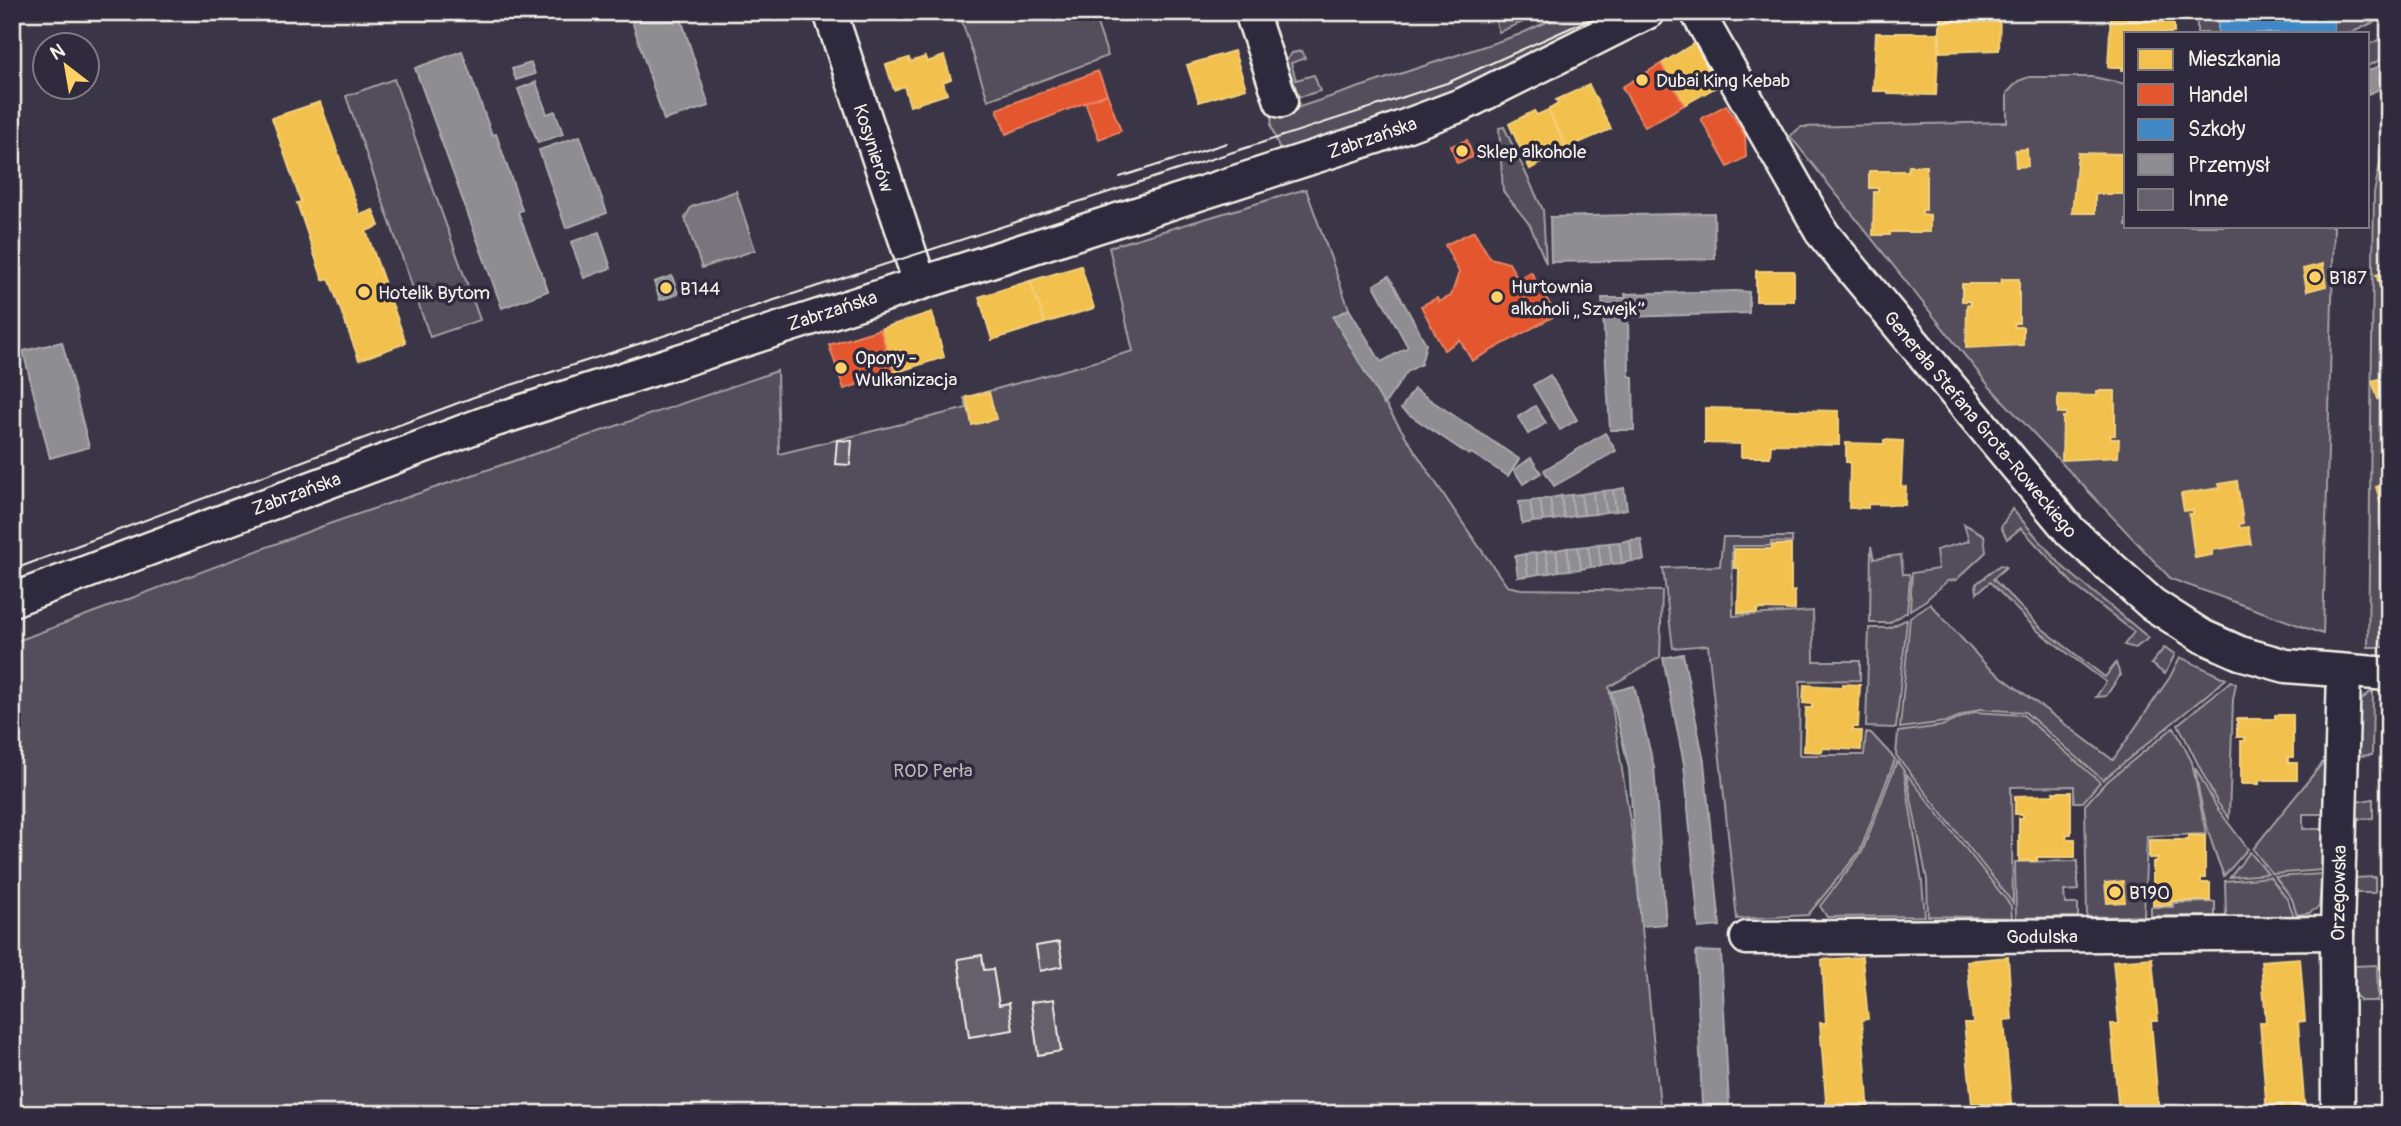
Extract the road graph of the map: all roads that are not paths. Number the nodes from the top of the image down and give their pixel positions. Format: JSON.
{"nodes":[{"id":1,"x":830,"y":12,"type":"edge"},
{"id":2,"x":1251,"y":12,"type":"edge"},
{"id":3,"x":1648,"y":12,"type":"edge"},
{"id":4,"x":1697,"y":12,"type":"edge"},
{"id":5,"x":1281,"y":101,"type":"dead end"},
{"id":6,"x":920,"y":283,"type":"junction"},
{"id":7,"x":12,"y":600,"type":"edge"},
{"id":8,"x":2344,"y":671,"type":"junction"},
{"id":9,"x":2389,"y":674,"type":"edge"},
{"id":10,"x":2337,"y":933,"type":"junction"},
{"id":11,"x":1747,"y":938,"type":"dead end"},
{"id":12,"x":2338,"y":1114,"type":"edge"}],
"edges":[{"from":1,"to":6,"type":"street","name":"Kosynierów"},
{"from":2,"to":5,"type":"street"},
{"from":3,"to":6,"type":"street","name":"Zabrzańska"},
{"from":4,"to":8,"type":"street","name":"Generała Stefana Grota-Roweckiego"},
{"from":6,"to":7,"type":"street","name":"Zabrzańska"},
{"from":8,"to":9,"type":"street","name":"Generała Stefana Grota-Roweckiego"},
{"from":8,"to":10,"type":"street","name":"Orzegowska"},
{"from":10,"to":11,"type":"street","name":"Godulska"},
{"from":10,"to":12,"type":"street","name":"Orzegowska"}]}
